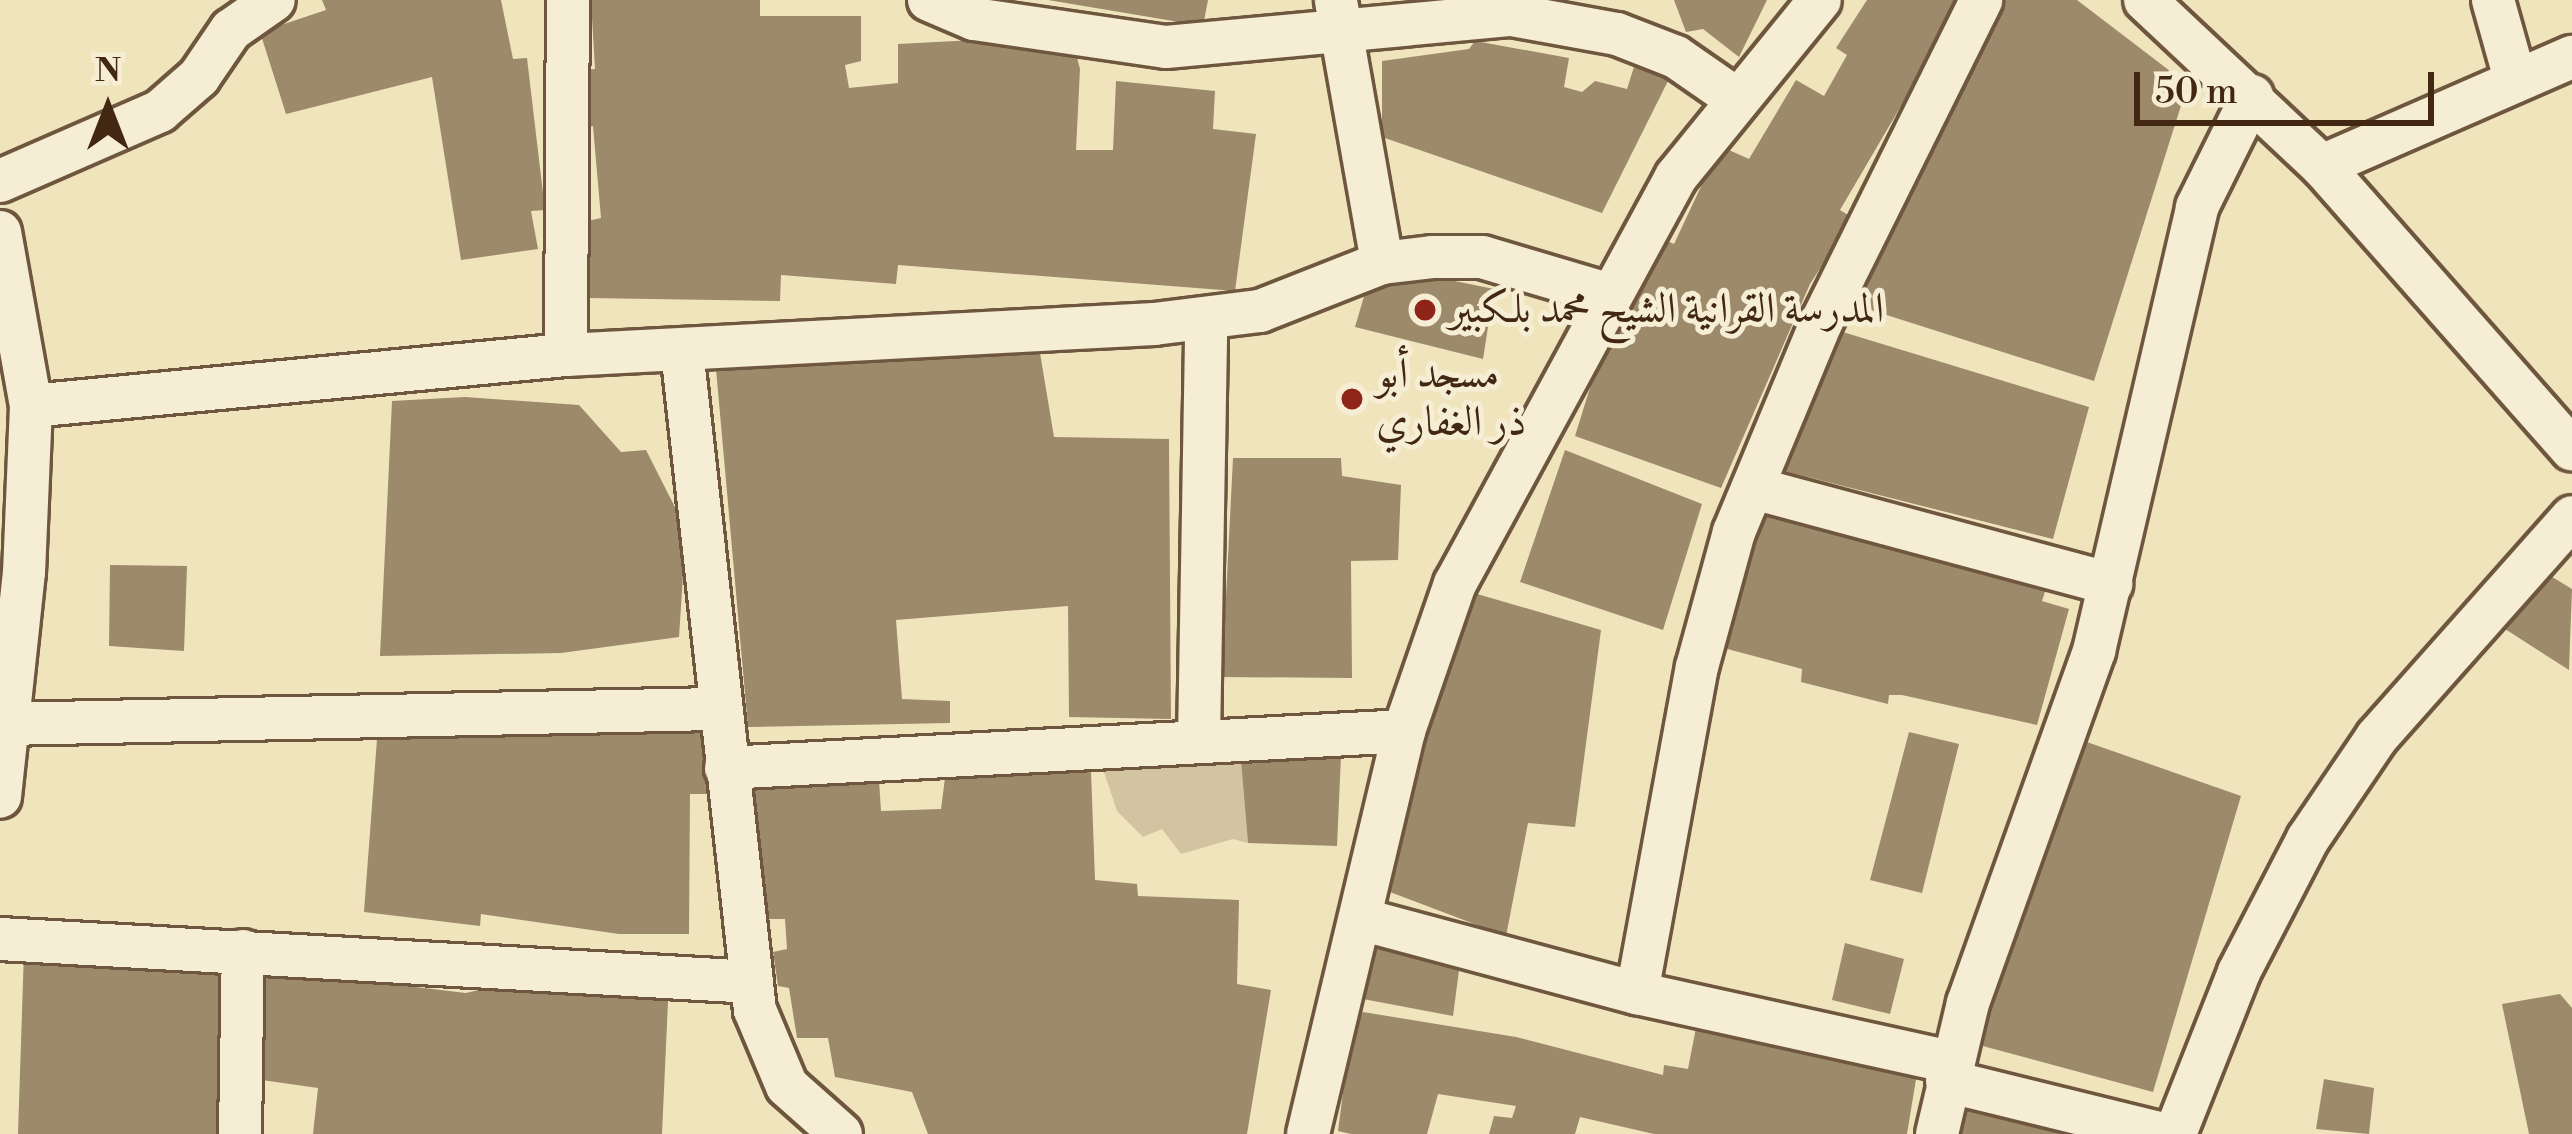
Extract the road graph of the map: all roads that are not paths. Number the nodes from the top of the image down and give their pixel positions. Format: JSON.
{"nodes":[{"id":1,"x":274,"y":0,"type":"edge"},
{"id":2,"x":568,"y":0,"type":"edge"},
{"id":3,"x":928,"y":0,"type":"edge"},
{"id":4,"x":1820,"y":0,"type":"edge"},
{"id":5,"x":1982,"y":0,"type":"edge"},
{"id":6,"x":2145,"y":0,"type":"edge"},
{"id":7,"x":2493,"y":0,"type":"edge"},
{"id":8,"x":1338,"y":14,"type":"edge"},
{"id":9,"x":2572,"y":57,"type":"edge"},
{"id":10,"x":2515,"y":79,"type":"junction"},
{"id":11,"x":2252,"y":96,"type":"junction"},
{"id":12,"x":1738,"y":100,"type":"junction"},
{"id":13,"x":2322,"y":166,"type":"junction"},
{"id":14,"x":0,"y":182,"type":"edge"},
{"id":15,"x":0,"y":232,"type":"edge"},
{"id":16,"x":1382,"y":263,"type":"junction"},
{"id":17,"x":1607,"y":294,"type":"junction"},
{"id":18,"x":1205,"y":318,"type":"junction"},
{"id":19,"x":682,"y":350,"type":"junction"},
{"id":20,"x":566,"y":355,"type":"junction"},
{"id":21,"x":31,"y":406,"type":"junction"},
{"id":22,"x":2572,"y":450,"type":"edge"},
{"id":23,"x":1753,"y":488,"type":"junction"},
{"id":24,"x":2572,"y":517,"type":"edge"},
{"id":25,"x":2111,"y":584,"type":"junction"},
{"id":26,"x":718,"y":710,"type":"junction"},
{"id":27,"x":5,"y":724,"type":"junction"},
{"id":28,"x":1405,"y":731,"type":"junction"},
{"id":29,"x":1199,"y":740,"type":"junction"},
{"id":30,"x":726,"y":768,"type":"junction"},
{"id":31,"x":0,"y":796,"type":"edge"},
{"id":32,"x":1360,"y":919,"type":"junction"},
{"id":33,"x":0,"y":939,"type":"edge"},
{"id":34,"x":243,"y":951,"type":"junction"},
{"id":35,"x":752,"y":982,"type":"junction"},
{"id":36,"x":1637,"y":993,"type":"junction"},
{"id":37,"x":1949,"y":1072,"type":"junction"},
{"id":38,"x":2139,"y":1131,"type":"edge"},
{"id":39,"x":240,"y":1134,"type":"edge"},
{"id":40,"x":842,"y":1134,"type":"edge"},
{"id":41,"x":1308,"y":1134,"type":"edge"},
{"id":42,"x":1937,"y":1134,"type":"edge"},
{"id":43,"x":2175,"y":1134,"type":"edge"}],
"edges":[{"from":1,"to":14,"type":"street"},
{"from":2,"to":20,"type":"street"},
{"from":3,"to":8,"type":"street"},
{"from":4,"to":12,"type":"street"},
{"from":5,"to":23,"type":"street"},
{"from":6,"to":11,"type":"street"},
{"from":7,"to":10,"type":"street"},
{"from":8,"to":12,"type":"street"},
{"from":8,"to":16,"type":"street"},
{"from":9,"to":10,"type":"street"},
{"from":10,"to":13,"type":"street"},
{"from":11,"to":13,"type":"street"},
{"from":11,"to":25,"type":"street"},
{"from":12,"to":17,"type":"street"},
{"from":13,"to":22,"type":"street"},
{"from":15,"to":21,"type":"street"},
{"from":16,"to":17,"type":"street"},
{"from":16,"to":18,"type":"street"},
{"from":17,"to":28,"type":"street"},
{"from":18,"to":19,"type":"street"},
{"from":18,"to":29,"type":"street"},
{"from":19,"to":20,"type":"street"},
{"from":19,"to":26,"type":"street"},
{"from":20,"to":21,"type":"street"},
{"from":21,"to":27,"type":"street"},
{"from":23,"to":25,"type":"street"},
{"from":23,"to":36,"type":"street"},
{"from":24,"to":43,"type":"street"},
{"from":25,"to":37,"type":"street"},
{"from":26,"to":27,"type":"street"},
{"from":26,"to":30,"type":"street"},
{"from":27,"to":31,"type":"street"},
{"from":28,"to":29,"type":"street"},
{"from":28,"to":32,"type":"street"},
{"from":29,"to":30,"type":"street"},
{"from":30,"to":35,"type":"street"},
{"from":32,"to":36,"type":"street"},
{"from":32,"to":41,"type":"street"},
{"from":33,"to":34,"type":"street"},
{"from":34,"to":35,"type":"street"},
{"from":34,"to":39,"type":"street"},
{"from":35,"to":40,"type":"street"},
{"from":36,"to":37,"type":"street"},
{"from":37,"to":38,"type":"street"},
{"from":37,"to":42,"type":"street"}]}
